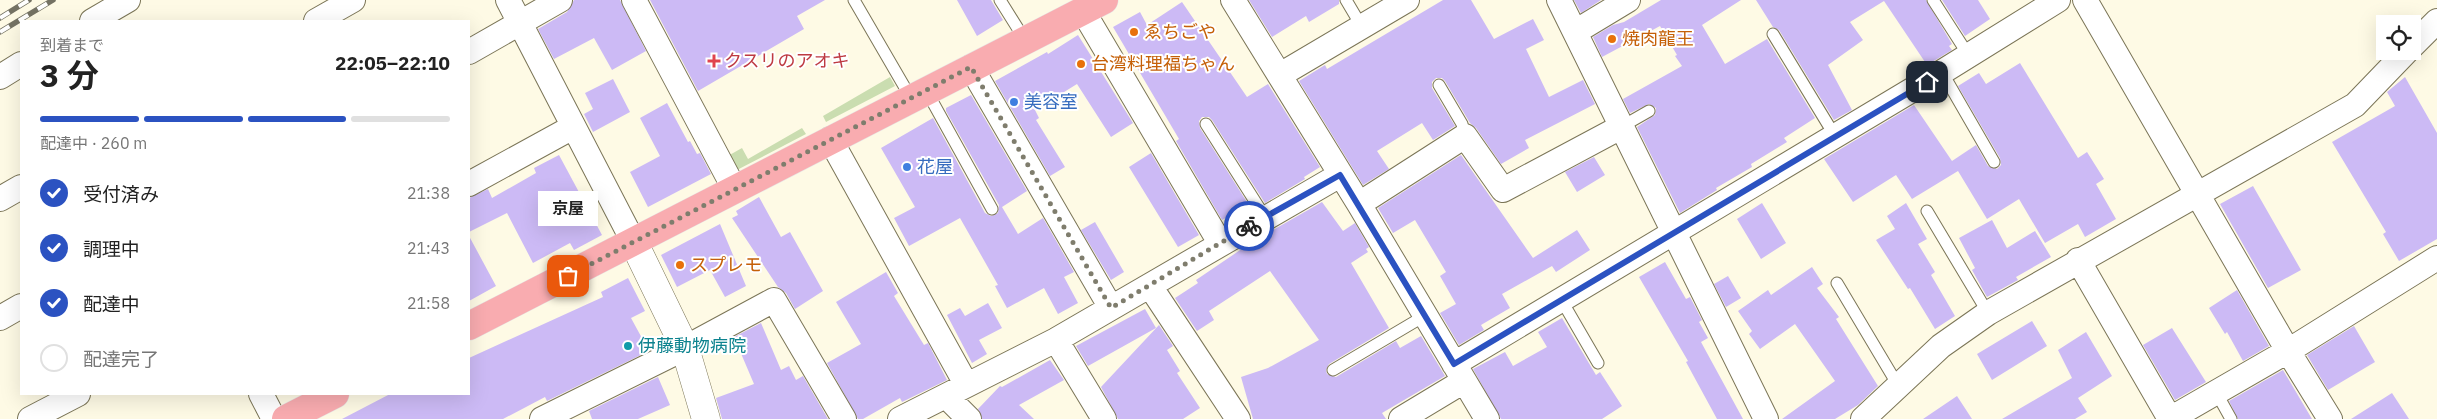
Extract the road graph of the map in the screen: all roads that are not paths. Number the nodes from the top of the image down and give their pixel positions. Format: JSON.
{"nodes":[{"id":1,"x":128,"y":0,"type":"edge"},
{"id":2,"x":353,"y":0,"type":"edge"},
{"id":3,"x":508,"y":0,"type":"edge"},
{"id":4,"x":560,"y":0,"type":"edge"},
{"id":5,"x":634,"y":0,"type":"edge"},
{"id":6,"x":854,"y":0,"type":"edge"},
{"id":7,"x":1000,"y":0,"type":"edge"},
{"id":8,"x":1233,"y":0,"type":"edge"},
{"id":9,"x":1346,"y":0,"type":"edge"},
{"id":10,"x":1407,"y":0,"type":"edge"},
{"id":11,"x":1560,"y":0,"type":"edge"},
{"id":12,"x":1628,"y":0,"type":"edge"},
{"id":13,"x":1933,"y":0,"type":"edge"},
{"id":14,"x":2058,"y":0,"type":"edge"},
{"id":15,"x":2086,"y":0,"type":"edge"},
{"id":16,"x":1093,"y":5,"type":"edge"},
{"id":17,"x":94,"y":20,"type":"edge"},
{"id":18,"x":318,"y":20,"type":"edge"},
{"id":19,"x":2437,"y":22,"type":"edge"},
{"id":20,"x":520,"y":23,"type":"junction"},
{"id":21,"x":1362,"y":27,"type":"junction"},
{"id":22,"x":1575,"y":32,"type":"junction"},
{"id":23,"x":1774,"y":34,"type":"dead end"},
{"id":24,"x":2421,"y":37,"type":"edge"},
{"id":25,"x":1025,"y":40,"type":"junction"},
{"id":26,"x":470,"y":51,"type":"edge"},
{"id":27,"x":1969,"y":56,"type":"junction"},
{"id":28,"x":2398,"y":60,"type":"edge"},
{"id":29,"x":20,"y":65,"type":"edge"},
{"id":30,"x":971,"y":67,"type":"junction"},
{"id":31,"x":1942,"y":72,"type":"junction"},
{"id":32,"x":1280,"y":75,"type":"junction"},
{"id":33,"x":0,"y":77,"type":"edge"},
{"id":34,"x":1439,"y":85,"type":"dead end"},
{"id":35,"x":919,"y":94,"type":"junction"},
{"id":36,"x":1649,"y":111,"type":"dead end"},
{"id":37,"x":1206,"y":124,"type":"dead end"},
{"id":38,"x":573,"y":127,"type":"junction"},
{"id":39,"x":1621,"y":127,"type":"junction"},
{"id":40,"x":1465,"y":136,"type":"junction"},
{"id":41,"x":1835,"y":136,"type":"junction"},
{"id":42,"x":830,"y":139,"type":"junction"},
{"id":43,"x":1994,"y":162,"type":"dead end"},
{"id":44,"x":1340,"y":175,"type":"junction"},
{"id":45,"x":470,"y":183,"type":"edge"},
{"id":46,"x":20,"y":188,"type":"edge"},
{"id":47,"x":735,"y":190,"type":"junction"},
{"id":48,"x":2199,"y":193,"type":"junction"},
{"id":49,"x":0,"y":199,"type":"edge"},
{"id":50,"x":1359,"y":204,"type":"junction"},
{"id":51,"x":992,"y":209,"type":"dead end"},
{"id":52,"x":1927,"y":211,"type":"dead end"},
{"id":53,"x":1265,"y":217,"type":"junction"},
{"id":54,"x":1674,"y":233,"type":"junction"},
{"id":55,"x":634,"y":243,"type":"junction"},
{"id":56,"x":1220,"y":243,"type":"junction"},
{"id":57,"x":2437,"y":258,"type":"edge"},
{"id":58,"x":2078,"y":260,"type":"junction"},
{"id":59,"x":1837,"y":283,"type":"dead end"},
{"id":60,"x":1150,"y":286,"type":"junction"},
{"id":61,"x":1562,"y":301,"type":"junction"},
{"id":62,"x":20,"y":307,"type":"edge"},
{"id":63,"x":1111,"y":308,"type":"junction"},
{"id":64,"x":1988,"y":313,"type":"junction"},
{"id":65,"x":1426,"y":315,"type":"junction"},
{"id":66,"x":0,"y":318,"type":"edge"},
{"id":67,"x":470,"y":325,"type":"edge"},
{"id":68,"x":1056,"y":340,"type":"junction"},
{"id":69,"x":685,"y":348,"type":"junction"},
{"id":70,"x":2288,"y":351,"type":"junction"},
{"id":71,"x":1598,"y":363,"type":"dead end"},
{"id":72,"x":1333,"y":370,"type":"dead end"},
{"id":73,"x":1459,"y":372,"type":"junction"},
{"id":74,"x":1899,"y":387,"type":"junction"},
{"id":75,"x":956,"y":390,"type":"junction"},
{"id":76,"x":2216,"y":392,"type":"junction"},
{"id":77,"x":76,"y":395,"type":"edge"},
{"id":78,"x":262,"y":395,"type":"edge"},
{"id":79,"x":334,"y":395,"type":"edge"},
{"id":80,"x":30,"y":419,"type":"edge"},
{"id":81,"x":274,"y":419,"type":"edge"},
{"id":82,"x":286,"y":419,"type":"edge"},
{"id":83,"x":542,"y":419,"type":"edge"},
{"id":84,"x":706,"y":419,"type":"edge"},
{"id":85,"x":844,"y":419,"type":"edge"},
{"id":86,"x":900,"y":419,"type":"edge"},
{"id":87,"x":969,"y":419,"type":"edge"},
{"id":88,"x":1104,"y":419,"type":"edge"},
{"id":89,"x":1238,"y":419,"type":"edge"},
{"id":90,"x":1401,"y":419,"type":"edge"},
{"id":91,"x":1487,"y":419,"type":"edge"},
{"id":92,"x":1766,"y":419,"type":"edge"},
{"id":93,"x":1863,"y":419,"type":"edge"},
{"id":94,"x":2170,"y":419,"type":"edge"},
{"id":95,"x":2231,"y":419,"type":"edge"},
{"id":96,"x":2330,"y":419,"type":"edge"}],
"edges":[{"from":1,"to":17,"type":"street"},
{"from":2,"to":18,"type":"street"},
{"from":3,"to":20,"type":"street"},
{"from":4,"to":20,"type":"street"},
{"from":5,"to":47,"type":"street"},
{"from":6,"to":35,"type":"lane"},
{"from":7,"to":25,"type":"lane"},
{"from":8,"to":32,"type":"street"},
{"from":9,"to":21,"type":"lane"},
{"from":10,"to":21,"type":"street"},
{"from":11,"to":22,"type":"street"},
{"from":12,"to":22,"type":"street"},
{"from":13,"to":27,"type":"lane"},
{"from":14,"to":27,"type":"street"},
{"from":15,"to":48,"type":"street"},
{"from":16,"to":25,"type":"main road"},
{"from":16,"to":56,"type":"street"},
{"from":19,"to":24,"type":"street"},
{"from":20,"to":26,"type":"street"},
{"from":20,"to":38,"type":"street"},
{"from":21,"to":32,"type":"street"},
{"from":22,"to":39,"type":"street"},
{"from":23,"to":41,"type":"lane"},
{"from":25,"to":30,"type":"main road"},
{"from":27,"to":31,"type":"street"},
{"from":28,"to":48,"type":"street"},
{"from":29,"to":33,"type":"street"},
{"from":30,"to":35,"type":"main road"},
{"from":30,"to":63,"type":"street"},
{"from":31,"to":41,"type":"street"},
{"from":31,"to":43,"type":"lane"},
{"from":32,"to":44,"type":"street"},
{"from":34,"to":40,"type":"lane"},
{"from":35,"to":42,"type":"main road"},
{"from":35,"to":51,"type":"lane"},
{"from":36,"to":39,"type":"lane"},
{"from":37,"to":53,"type":"lane"},
{"from":38,"to":45,"type":"street"},
{"from":38,"to":55,"type":"street"},
{"from":39,"to":40,"type":"street"},
{"from":39,"to":54,"type":"street"},
{"from":40,"to":50,"type":"street"},
{"from":41,"to":54,"type":"street"},
{"from":42,"to":47,"type":"main road"},
{"from":42,"to":75,"type":"street"},
{"from":44,"to":50,"type":"street"},
{"from":44,"to":53,"type":"street"},
{"from":46,"to":49,"type":"street"},
{"from":47,"to":55,"type":"main road"},
{"from":48,"to":58,"type":"street"},
{"from":48,"to":70,"type":"street"},
{"from":50,"to":65,"type":"street"},
{"from":52,"to":64,"type":"lane"},
{"from":53,"to":56,"type":"street"},
{"from":54,"to":61,"type":"street"},
{"from":54,"to":92,"type":"street"},
{"from":55,"to":67,"type":"main road"},
{"from":55,"to":69,"type":"street"},
{"from":56,"to":60,"type":"street"},
{"from":57,"to":70,"type":"street"},
{"from":58,"to":64,"type":"street"},
{"from":58,"to":94,"type":"street"},
{"from":59,"to":74,"type":"lane"},
{"from":60,"to":63,"type":"street"},
{"from":60,"to":89,"type":"street"},
{"from":61,"to":71,"type":"lane"},
{"from":61,"to":73,"type":"street"},
{"from":62,"to":66,"type":"street"},
{"from":63,"to":68,"type":"street"},
{"from":64,"to":74,"type":"street"},
{"from":65,"to":72,"type":"lane"},
{"from":65,"to":73,"type":"street"},
{"from":68,"to":75,"type":"street"},
{"from":68,"to":88,"type":"street"},
{"from":69,"to":83,"type":"street"},
{"from":69,"to":84,"type":"street"},
{"from":69,"to":85,"type":"street"},
{"from":70,"to":76,"type":"street"},
{"from":70,"to":96,"type":"street"},
{"from":73,"to":90,"type":"street"},
{"from":73,"to":91,"type":"street"},
{"from":74,"to":93,"type":"street"},
{"from":75,"to":86,"type":"street"},
{"from":75,"to":87,"type":"street"},
{"from":76,"to":94,"type":"street"},
{"from":76,"to":95,"type":"lane"},
{"from":77,"to":80,"type":"street"},
{"from":78,"to":81,"type":"street"},
{"from":79,"to":82,"type":"main road"}]}
